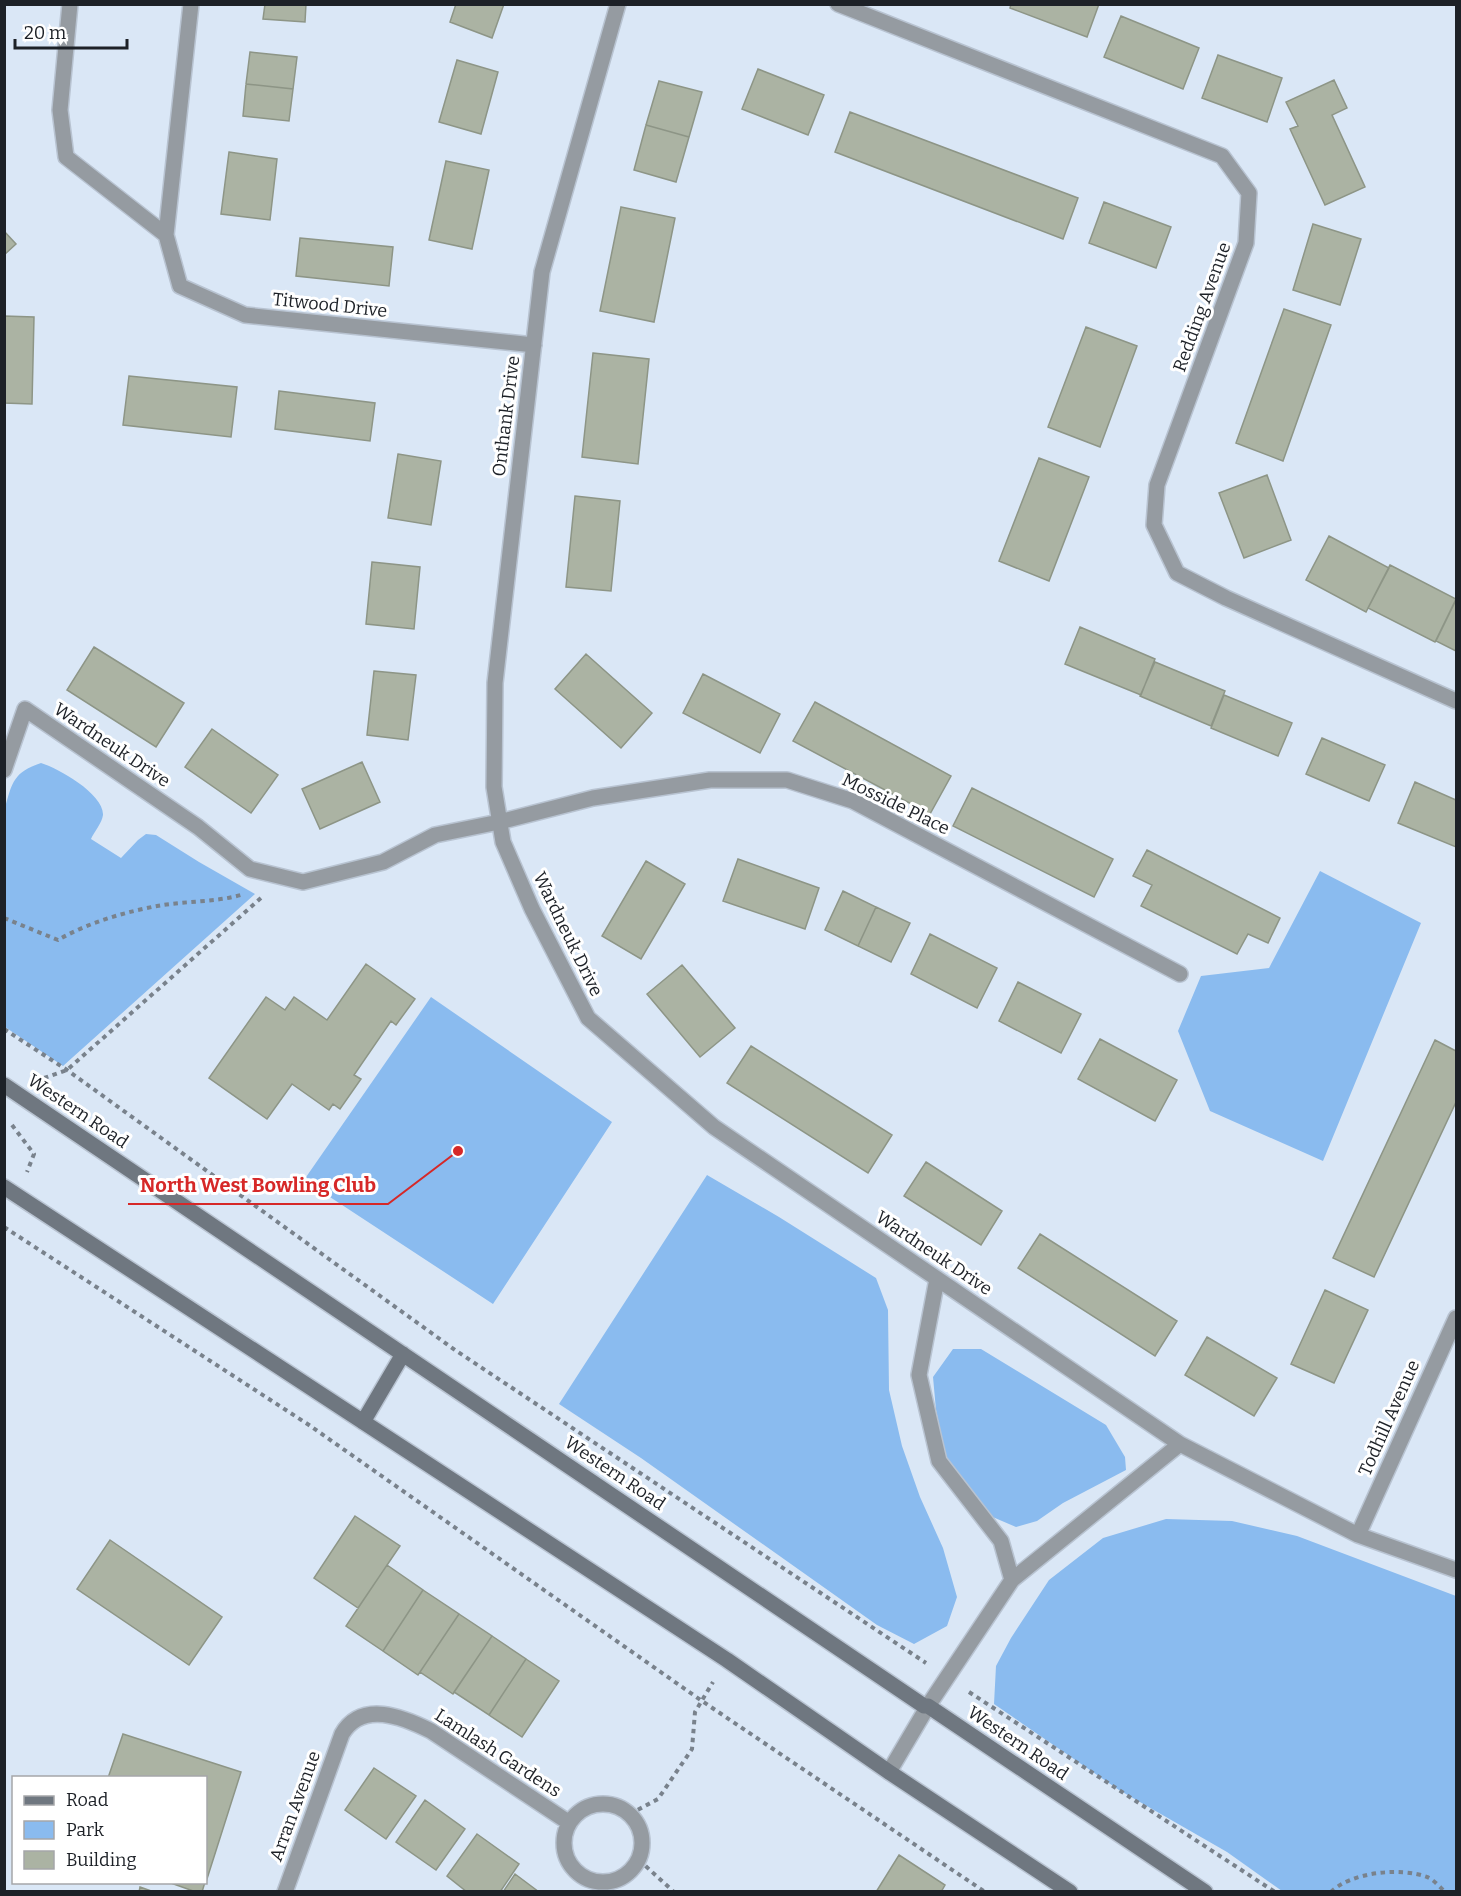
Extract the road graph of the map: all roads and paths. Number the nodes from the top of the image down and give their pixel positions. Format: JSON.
{"nodes":[{"id":1,"x":70,"y":4,"type":"edge"},
{"id":2,"x":191,"y":4,"type":"edge"},
{"id":3,"x":618,"y":4,"type":"edge"},
{"id":4,"x":838,"y":4,"type":"edge"},
{"id":5,"x":166,"y":235,"type":"junction"},
{"id":6,"x":534,"y":345,"type":"junction"},
{"id":7,"x":1456,"y":701,"type":"edge"},
{"id":8,"x":4,"y":770,"type":"edge"},
{"id":9,"x":499,"y":822,"type":"junction"},
{"id":10,"x":503,"y":842,"type":"joint"},
{"id":11,"x":270,"y":874,"type":"junction"},
{"id":12,"x":4,"y":918,"type":"edge"},
{"id":13,"x":1180,"y":974,"type":"dead end"},
{"id":14,"x":4,"y":1029,"type":"edge"},
{"id":15,"x":67,"y":1070,"type":"junction"},
{"id":16,"x":8,"y":1088,"type":"edge"},
{"id":17,"x":10,"y":1123,"type":"dead end"},
{"id":18,"x":10,"y":1191,"type":"edge"},
{"id":19,"x":4,"y":1227,"type":"edge"},
{"id":20,"x":937,"y":1279,"type":"junction"},
{"id":21,"x":1456,"y":1318,"type":"edge"},
{"id":22,"x":403,"y":1354,"type":"junction"},
{"id":23,"x":363,"y":1422,"type":"junction"},
{"id":24,"x":1180,"y":1444,"type":"junction"},
{"id":25,"x":1358,"y":1535,"type":"junction"},
{"id":26,"x":1456,"y":1570,"type":"edge"},
{"id":27,"x":1011,"y":1580,"type":"junction"},
{"id":28,"x":727,"y":1659,"type":"junction"},
{"id":29,"x":948,"y":1677,"type":"junction"},
{"id":30,"x":702,"y":1701,"type":"junction"},
{"id":31,"x":928,"y":1706,"type":"junction"},
{"id":32,"x":342,"y":1734,"type":"joint"},
{"id":33,"x":890,"y":1772,"type":"junction"},
{"id":34,"x":630,"y":1814,"type":"junction"},
{"id":35,"x":568,"y":1822,"type":"junction"},
{"id":36,"x":639,"y":1860,"type":"junction"},
{"id":37,"x":285,"y":1892,"type":"edge"},
{"id":38,"x":674,"y":1892,"type":"edge"},
{"id":39,"x":985,"y":1892,"type":"edge"},
{"id":40,"x":1070,"y":1892,"type":"edge"},
{"id":41,"x":1205,"y":1892,"type":"edge"},
{"id":42,"x":1275,"y":1892,"type":"edge"},
{"id":43,"x":1331,"y":1892,"type":"edge"},
{"id":44,"x":1445,"y":1892,"type":"edge"}],
"edges":[{"from":1,"to":5,"type":"street"},
{"from":2,"to":5,"type":"street","name":"Titwood Drive"},
{"from":3,"to":6,"type":"street","name":"Onthank Drive"},
{"from":4,"to":7,"type":"street","name":"Redding Avenue"},
{"from":5,"to":6,"type":"street","name":"Titwood Drive"},
{"from":6,"to":9,"type":"street","name":"Onthank Drive"},
{"from":8,"to":11,"type":"street","name":"Wardneuk Drive"},
{"from":9,"to":10,"type":"street","name":"Onthank Drive"},
{"from":9,"to":11,"type":"street","name":"Wardneuk Drive"},
{"from":9,"to":13,"type":"street","name":"Mosside Place"},
{"from":10,"to":20,"type":"street","name":"Wardneuk Drive"},
{"from":11,"to":12,"type":"path"},
{"from":11,"to":15,"type":"path"},
{"from":14,"to":15,"type":"path"},
{"from":15,"to":16,"type":"path"},
{"from":15,"to":29,"type":"path"},
{"from":16,"to":22,"type":"main road","name":"Western Road"},
{"from":17,"to":18,"type":"path"},
{"from":18,"to":23,"type":"main road"},
{"from":19,"to":30,"type":"path"},
{"from":20,"to":24,"type":"street","name":"Wardneuk Drive"},
{"from":20,"to":27,"type":"street"},
{"from":21,"to":25,"type":"street","name":"Todhill Avenue"},
{"from":22,"to":23,"type":"main road"},
{"from":22,"to":31,"type":"main road","name":"Western Road"},
{"from":23,"to":28,"type":"main road"},
{"from":24,"to":25,"type":"street","name":"Wardneuk Drive"},
{"from":24,"to":27,"type":"street"},
{"from":25,"to":26,"type":"street","name":"Wardneuk Drive"},
{"from":27,"to":29,"type":"street"},
{"from":28,"to":30,"type":"path"},
{"from":28,"to":33,"type":"main road"},
{"from":29,"to":31,"type":"street"},
{"from":29,"to":42,"type":"path"},
{"from":30,"to":34,"type":"path"},
{"from":30,"to":39,"type":"path"},
{"from":31,"to":33,"type":"street"},
{"from":31,"to":41,"type":"main road","name":"Western Road"},
{"from":32,"to":35,"type":"street","name":"Lamlash Gardens"},
{"from":32,"to":37,"type":"street","name":"Arran Avenue"},
{"from":33,"to":40,"type":"main road"},
{"from":34,"to":35,"type":"street","name":"Lamlash Gardens"},
{"from":34,"to":36,"type":"street"},
{"from":35,"to":36,"type":"street","name":"Lamlash Gardens"},
{"from":36,"to":38,"type":"path"},
{"from":43,"to":44,"type":"path"}]}
